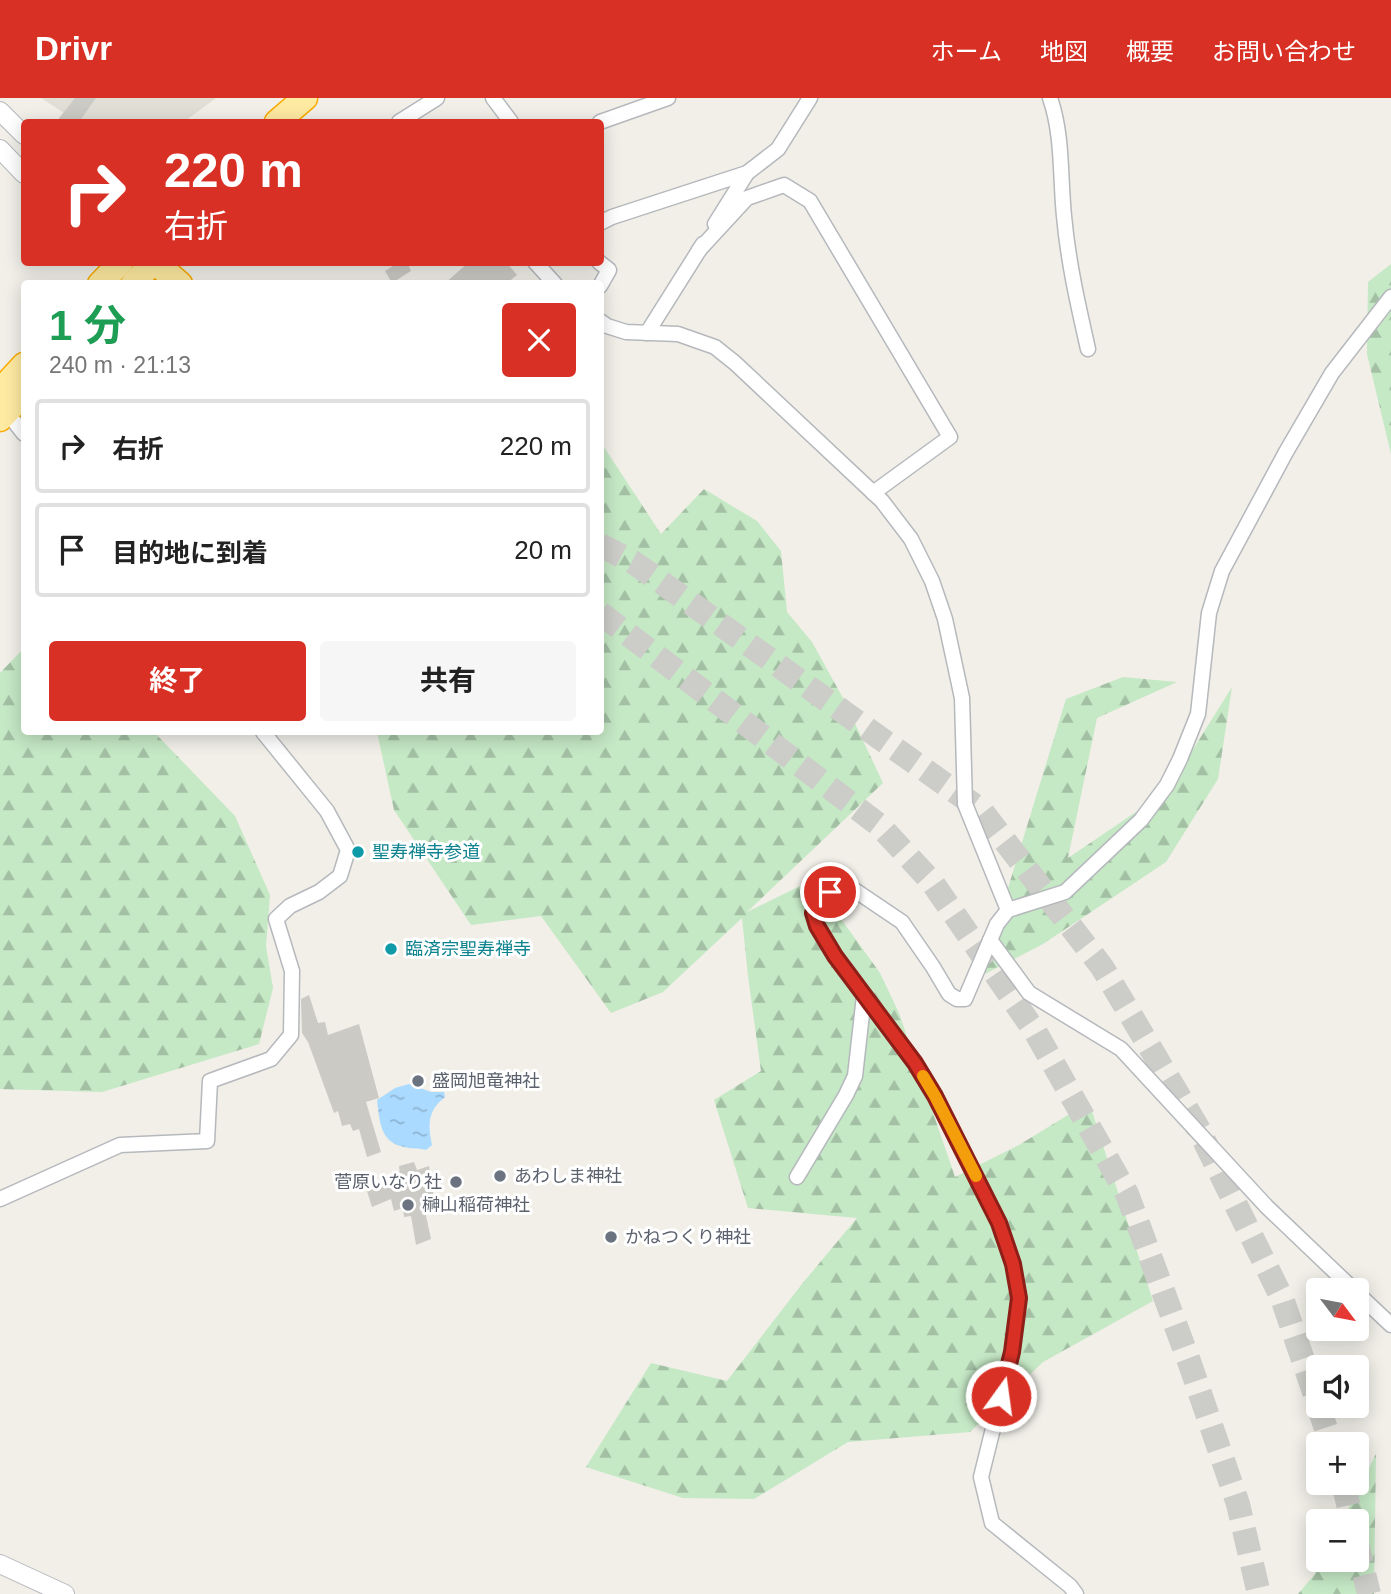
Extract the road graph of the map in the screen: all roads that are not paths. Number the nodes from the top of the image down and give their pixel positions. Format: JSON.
{"nodes":[{"id":1,"x":284,"y":98,"type":"edge"},
{"id":2,"x":305,"y":98,"type":"edge"},
{"id":3,"x":438,"y":98,"type":"edge"},
{"id":4,"x":493,"y":98,"type":"edge"},
{"id":5,"x":668,"y":98,"type":"edge"},
{"id":6,"x":810,"y":98,"type":"edge"},
{"id":7,"x":1050,"y":98,"type":"edge"},
{"id":8,"x":0,"y":111,"type":"edge"},
{"id":9,"x":417,"y":118,"type":"edge"},
{"id":10,"x":261,"y":119,"type":"edge"},
{"id":11,"x":280,"y":119,"type":"edge"},
{"id":12,"x":509,"y":119,"type":"edge"},
{"id":13,"x":604,"y":121,"type":"edge"},
{"id":14,"x":21,"y":132,"type":"edge"},
{"id":15,"x":0,"y":149,"type":"edge"},
{"id":16,"x":21,"y":171,"type":"edge"},
{"id":17,"x":747,"y":173,"type":"junction"},
{"id":18,"x":604,"y":221,"type":"edge"},
{"id":19,"x":699,"y":250,"type":"junction"},
{"id":20,"x":144,"y":266,"type":"edge"},
{"id":21,"x":159,"y":266,"type":"edge"},
{"id":22,"x":539,"y":266,"type":"edge"},
{"id":23,"x":604,"y":266,"type":"edge"},
{"id":24,"x":127,"y":273,"type":"edge"},
{"id":25,"x":110,"y":280,"type":"edge"},
{"id":26,"x":175,"y":280,"type":"edge"},
{"id":27,"x":551,"y":280,"type":"edge"},
{"id":28,"x":603,"y":280,"type":"edge"},
{"id":29,"x":1391,"y":297,"type":"edge"},
{"id":30,"x":604,"y":324,"type":"edge"},
{"id":31,"x":647,"y":333,"type":"junction"},
{"id":32,"x":1088,"y":349,"type":"dead end"},
{"id":33,"x":21,"y":371,"type":"edge"},
{"id":34,"x":21,"y":396,"type":"edge"},
{"id":35,"x":1,"y":408,"type":"edge"},
{"id":36,"x":21,"y":430,"type":"edge"},
{"id":37,"x":873,"y":493,"type":"junction"},
{"id":38,"x":265,"y":735,"type":"edge"},
{"id":39,"x":1007,"y":909,"type":"junction"},
{"id":40,"x":990,"y":940,"type":"junction"},
{"id":41,"x":864,"y":996,"type":"junction"},
{"id":42,"x":797,"y":1177,"type":"dead end"},
{"id":43,"x":0,"y":1199,"type":"edge"},
{"id":44,"x":1342,"y":1278,"type":"edge"},
{"id":45,"x":1369,"y":1304,"type":"edge"},
{"id":46,"x":1391,"y":1325,"type":"edge"},
{"id":47,"x":0,"y":1564,"type":"edge"},
{"id":48,"x":65,"y":1594,"type":"edge"},
{"id":49,"x":1076,"y":1594,"type":"edge"}],
"edges":[{"from":1,"to":10,"type":"highway"},
{"from":2,"to":11,"type":"highway"},
{"from":3,"to":9,"type":"street"},
{"from":4,"to":12,"type":"street"},
{"from":5,"to":13,"type":"street"},
{"from":6,"to":17,"type":"street"},
{"from":7,"to":32,"type":"street"},
{"from":8,"to":14,"type":"street"},
{"from":15,"to":16,"type":"street"},
{"from":17,"to":18,"type":"street"},
{"from":17,"to":19,"type":"street"},
{"from":19,"to":31,"type":"street"},
{"from":19,"to":37,"type":"street"},
{"from":20,"to":24,"type":"highway"},
{"from":21,"to":26,"type":"highway"},
{"from":22,"to":27,"type":"street"},
{"from":23,"to":28,"type":"street"},
{"from":24,"to":25,"type":"highway"},
{"from":29,"to":39,"type":"street"},
{"from":30,"to":31,"type":"street"},
{"from":31,"to":37,"type":"street"},
{"from":33,"to":35,"type":"highway"},
{"from":34,"to":35,"type":"highway"},
{"from":35,"to":36,"type":"street"},
{"from":37,"to":39,"type":"street"},
{"from":38,"to":43,"type":"street"},
{"from":39,"to":40,"type":"street"},
{"from":40,"to":41,"type":"street"},
{"from":40,"to":44,"type":"street"},
{"from":41,"to":42,"type":"street"},
{"from":41,"to":49,"type":"street"},
{"from":45,"to":46,"type":"street"},
{"from":47,"to":48,"type":"street"}]}
